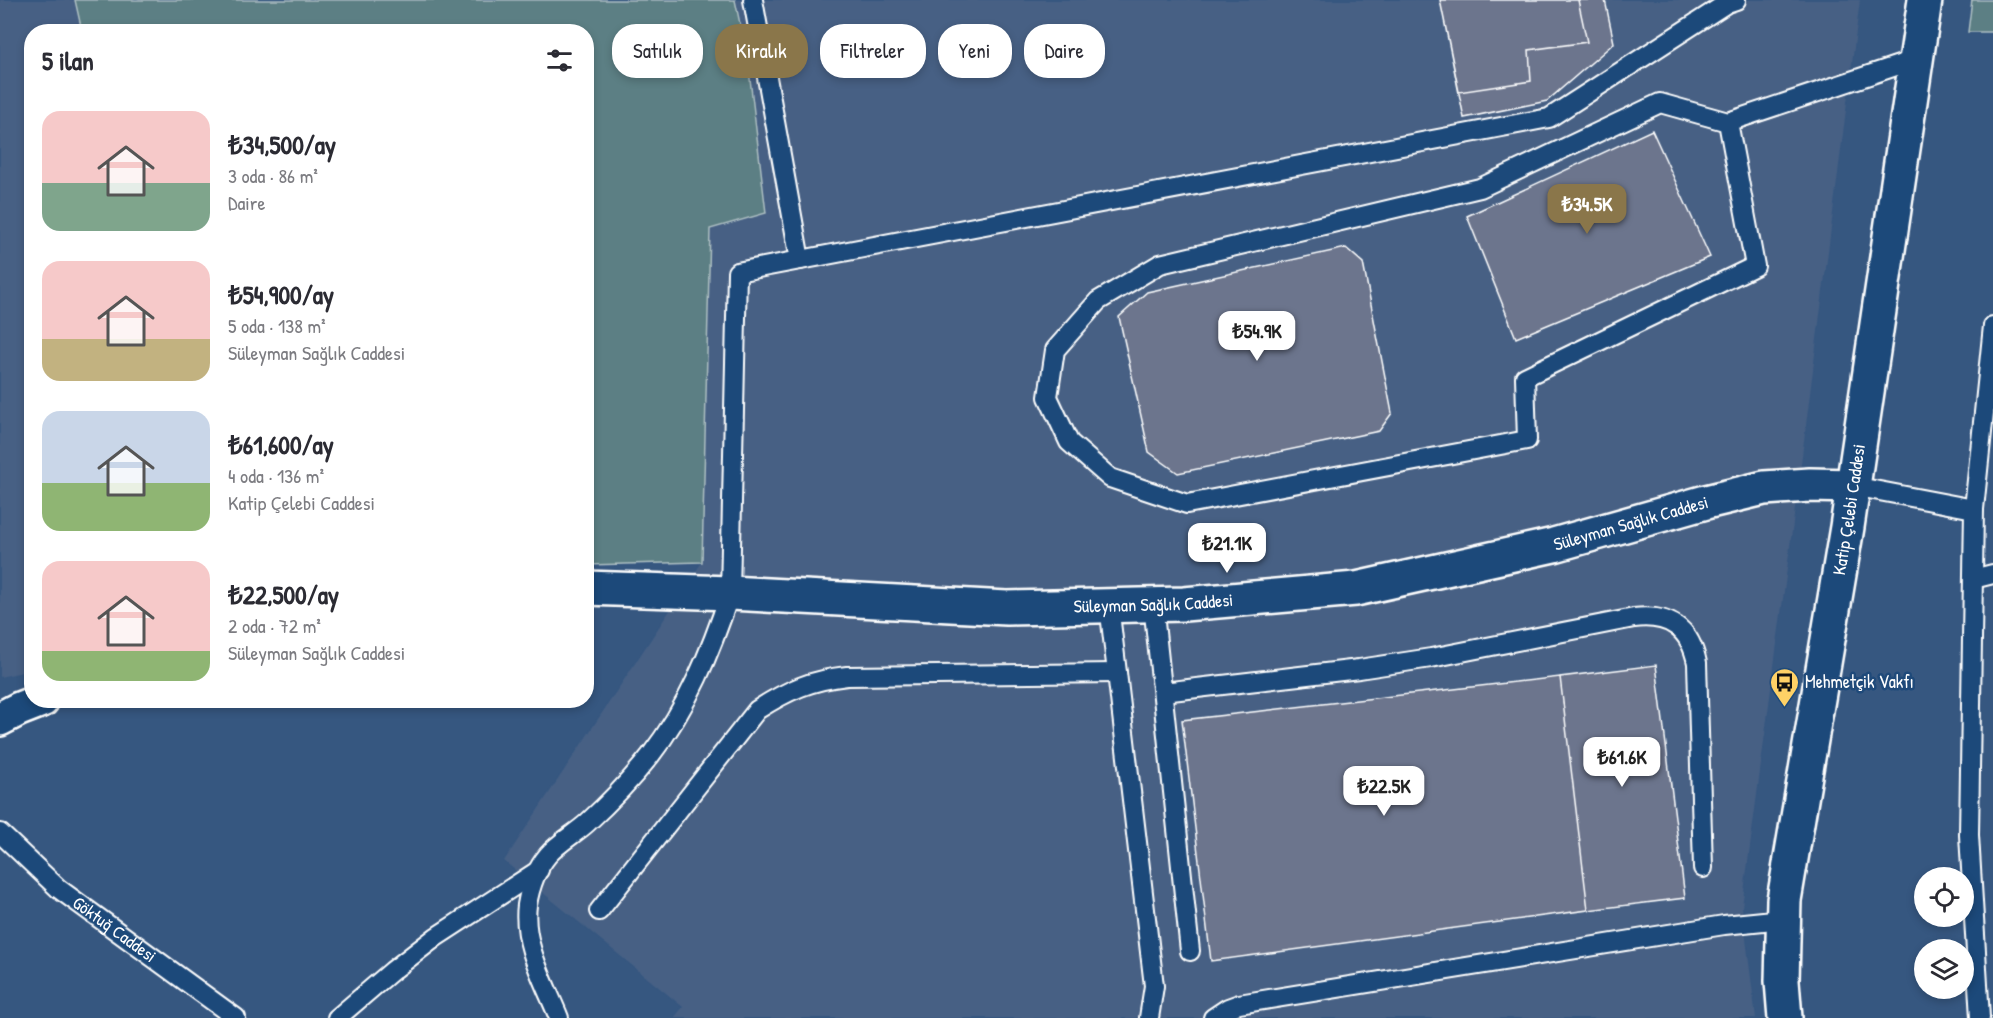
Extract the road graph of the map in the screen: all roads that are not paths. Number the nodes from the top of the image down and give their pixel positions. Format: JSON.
{"nodes":[{"id":1,"x":753,"y":0,"type":"edge"},
{"id":2,"x":1736,"y":0,"type":"edge"},
{"id":3,"x":1925,"y":0,"type":"edge"},
{"id":4,"x":1914,"y":60,"type":"junction"},
{"id":5,"x":1728,"y":122,"type":"junction"},
{"id":6,"x":800,"y":260,"type":"junction"},
{"id":7,"x":1993,"y":326,"type":"edge"},
{"id":8,"x":1987,"y":450,"type":"edge"},
{"id":9,"x":1853,"y":486,"type":"junction"},
{"id":10,"x":1974,"y":509,"type":"junction"},
{"id":11,"x":1993,"y":574,"type":"edge"},
{"id":12,"x":1973,"y":579,"type":"junction"},
{"id":13,"x":594,"y":588,"type":"edge"},
{"id":14,"x":730,"y":592,"type":"junction"},
{"id":15,"x":1153,"y":604,"type":"junction"},
{"id":16,"x":1109,"y":605,"type":"junction"},
{"id":17,"x":1117,"y":673,"type":"junction"},
{"id":18,"x":1163,"y":692,"type":"junction"},
{"id":19,"x":24,"y":707,"type":"edge"},
{"id":20,"x":0,"y":718,"type":"edge"},
{"id":21,"x":0,"y":832,"type":"edge"},
{"id":22,"x":1703,"y":868,"type":"dead end"},
{"id":23,"x":539,"y":870,"type":"junction"},
{"id":24,"x":598,"y":911,"type":"dead end"},
{"id":25,"x":1783,"y":919,"type":"junction"},
{"id":26,"x":1190,"y":951,"type":"dead end"},
{"id":27,"x":236,"y":1018,"type":"edge"},
{"id":28,"x":337,"y":1018,"type":"edge"},
{"id":29,"x":559,"y":1018,"type":"edge"},
{"id":30,"x":1149,"y":1018,"type":"edge"},
{"id":31,"x":1213,"y":1018,"type":"edge"},
{"id":32,"x":1785,"y":1018,"type":"edge"},
{"id":33,"x":1980,"y":1018,"type":"edge"}],
"edges":[{"from":1,"to":6,"type":"lane"},
{"from":2,"to":6,"type":"lane"},
{"from":3,"to":4,"type":"street","name":"Katip Çelebi Caddesi"},
{"from":4,"to":5,"type":"lane"},
{"from":4,"to":9,"type":"street","name":"Katip Çelebi Caddesi"},
{"from":5,"to":5,"type":"lane"},
{"from":6,"to":14,"type":"lane"},
{"from":7,"to":8,"type":"lane"},
{"from":8,"to":10,"type":"lane"},
{"from":9,"to":10,"type":"lane"},
{"from":9,"to":15,"type":"street","name":"Süleyman Sağlık Caddesi"},
{"from":9,"to":25,"type":"street","name":"Katip Çelebi Caddesi"},
{"from":10,"to":12,"type":"lane"},
{"from":11,"to":12,"type":"lane"},
{"from":12,"to":33,"type":"lane"},
{"from":13,"to":14,"type":"street","name":"Süleyman Sağlık Caddesi"},
{"from":14,"to":16,"type":"street","name":"Süleyman Sağlık Caddesi"},
{"from":14,"to":23,"type":"lane"},
{"from":15,"to":16,"type":"street","name":"Süleyman Sağlık Caddesi"},
{"from":15,"to":18,"type":"lane"},
{"from":16,"to":17,"type":"lane"},
{"from":17,"to":24,"type":"lane"},
{"from":17,"to":30,"type":"lane"},
{"from":18,"to":22,"type":"lane"},
{"from":18,"to":26,"type":"lane"},
{"from":19,"to":20,"type":"street"},
{"from":21,"to":27,"type":"lane","name":"Göktuğ Caddesi"},
{"from":23,"to":28,"type":"lane"},
{"from":23,"to":29,"type":"lane"},
{"from":25,"to":31,"type":"lane"},
{"from":25,"to":32,"type":"street","name":"Katip Çelebi Caddesi"}]}
